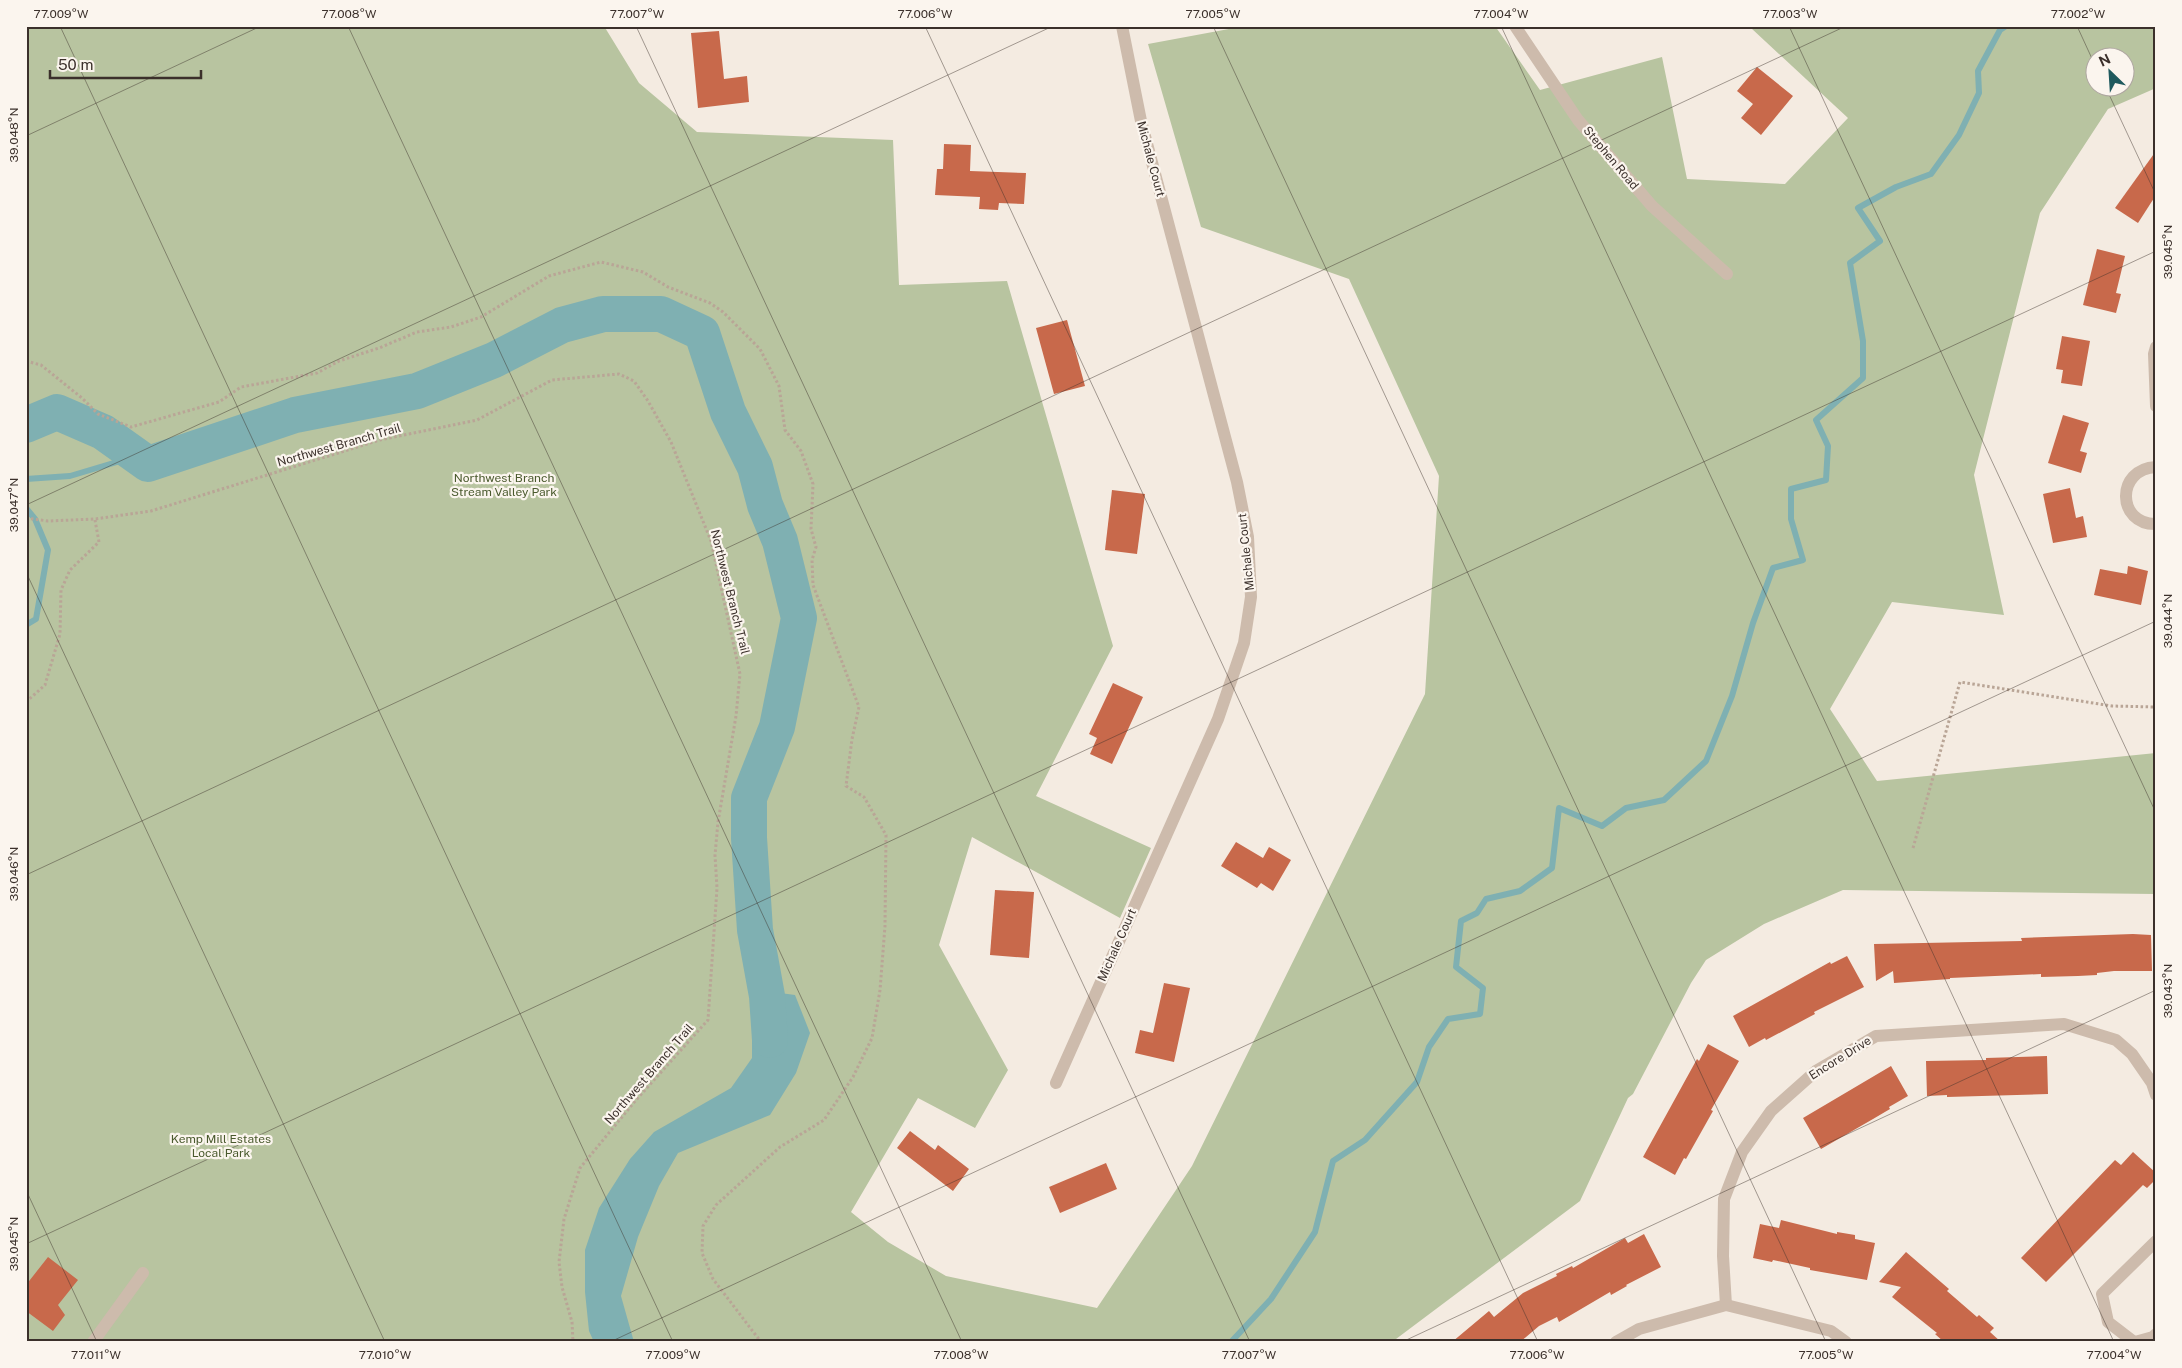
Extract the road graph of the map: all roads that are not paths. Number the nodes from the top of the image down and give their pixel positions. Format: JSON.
{"nodes":[{"id":1,"x":1122,"y":26,"type":"edge"},
{"id":2,"x":1515,"y":26,"type":"edge"},
{"id":3,"x":1727,"y":274,"type":"dead end"},
{"id":4,"x":2156,"y":347,"type":"edge"},
{"id":5,"x":2156,"y":406,"type":"edge"},
{"id":6,"x":2156,"y":467,"type":"edge"},
{"id":7,"x":2156,"y":524,"type":"edge"},
{"id":8,"x":1056,"y":1083,"type":"dead end"},
{"id":9,"x":2156,"y":1095,"type":"edge"},
{"id":10,"x":2156,"y":1240,"type":"edge"},
{"id":11,"x":143,"y":1273,"type":"dead end"},
{"id":12,"x":1726,"y":1305,"type":"junction"},
{"id":13,"x":2156,"y":1334,"type":"edge"},
{"id":14,"x":93,"y":1342,"type":"edge"},
{"id":15,"x":1616,"y":1342,"type":"edge"},
{"id":16,"x":1846,"y":1342,"type":"edge"},
{"id":17,"x":2134,"y":1342,"type":"edge"}],
"edges":[{"from":1,"to":8,"type":"street","name":"Michale Court"},
{"from":2,"to":3,"type":"street","name":"Stephen Road"},
{"from":4,"to":5,"type":"street"},
{"from":6,"to":7,"type":"street"},
{"from":9,"to":12,"type":"street","name":"Encore Drive"},
{"from":10,"to":17,"type":"street"},
{"from":11,"to":14,"type":"street"},
{"from":12,"to":15,"type":"street"},
{"from":12,"to":16,"type":"street"},
{"from":13,"to":17,"type":"street"}]}
